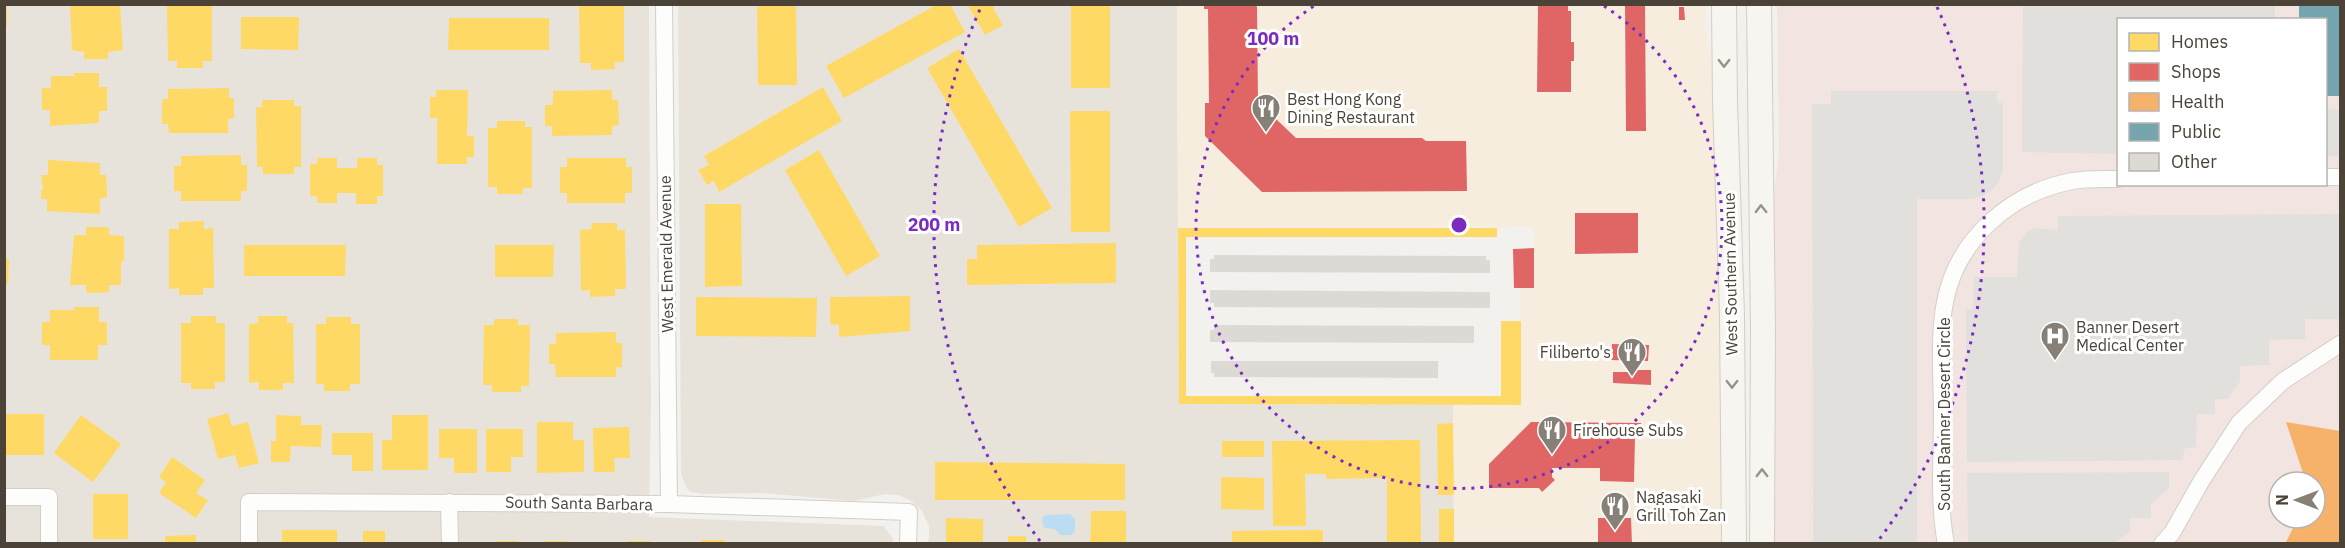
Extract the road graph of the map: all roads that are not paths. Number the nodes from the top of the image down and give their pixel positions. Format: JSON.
{"nodes":[{"id":1,"x":664,"y":4,"type":"edge"},
{"id":2,"x":1724,"y":4,"type":"edge"},
{"id":3,"x":1759,"y":4,"type":"edge"},
{"id":4,"x":2117,"y":179,"type":"edge"},
{"id":5,"x":1728,"y":196,"type":"junction"},
{"id":6,"x":1762,"y":330,"type":"junction"},
{"id":7,"x":2340,"y":344,"type":"edge"},
{"id":8,"x":1762,"y":430,"type":"junction"},
{"id":9,"x":1732,"y":431,"type":"junction"},
{"id":10,"x":4,"y":497,"type":"edge"},
{"id":11,"x":449,"y":502,"type":"junction"},
{"id":12,"x":669,"y":504,"type":"junction"},
{"id":13,"x":49,"y":543,"type":"edge"},
{"id":14,"x":249,"y":543,"type":"edge"},
{"id":15,"x":450,"y":543,"type":"edge"},
{"id":16,"x":908,"y":543,"type":"edge"},
{"id":17,"x":1734,"y":543,"type":"edge"},
{"id":18,"x":1762,"y":543,"type":"edge"},
{"id":19,"x":1946,"y":543,"type":"edge"},
{"id":20,"x":2162,"y":543,"type":"edge"}],
"edges":[{"from":1,"to":12,"type":"street","name":"West Emerald Avenue"},
{"from":2,"to":5,"type":"main road","name":"West Southern Avenue","one_way":true},
{"from":6,"to":3,"type":"main road","name":"West Southern Avenue","one_way":true},
{"from":4,"to":19,"type":"street","name":"South Banner Desert Circle"},
{"from":5,"to":6,"type":"main road"},
{"from":5,"to":9,"type":"main road","name":"West Southern Avenue","one_way":true},
{"from":6,"to":8,"type":"main road","name":"West Southern Avenue"},
{"from":7,"to":20,"type":"street"},
{"from":8,"to":9,"type":"main road"},
{"from":18,"to":8,"type":"main road","name":"West Southern Avenue","one_way":true},
{"from":9,"to":17,"type":"main road","name":"West Southern Avenue"},
{"from":10,"to":13,"type":"street"},
{"from":11,"to":12,"type":"street","name":"South Santa Barbara"},
{"from":11,"to":14,"type":"street","name":"South Santa Barbara"},
{"from":11,"to":15,"type":"street"},
{"from":12,"to":16,"type":"street","name":"South Santa Barbara"}]}
